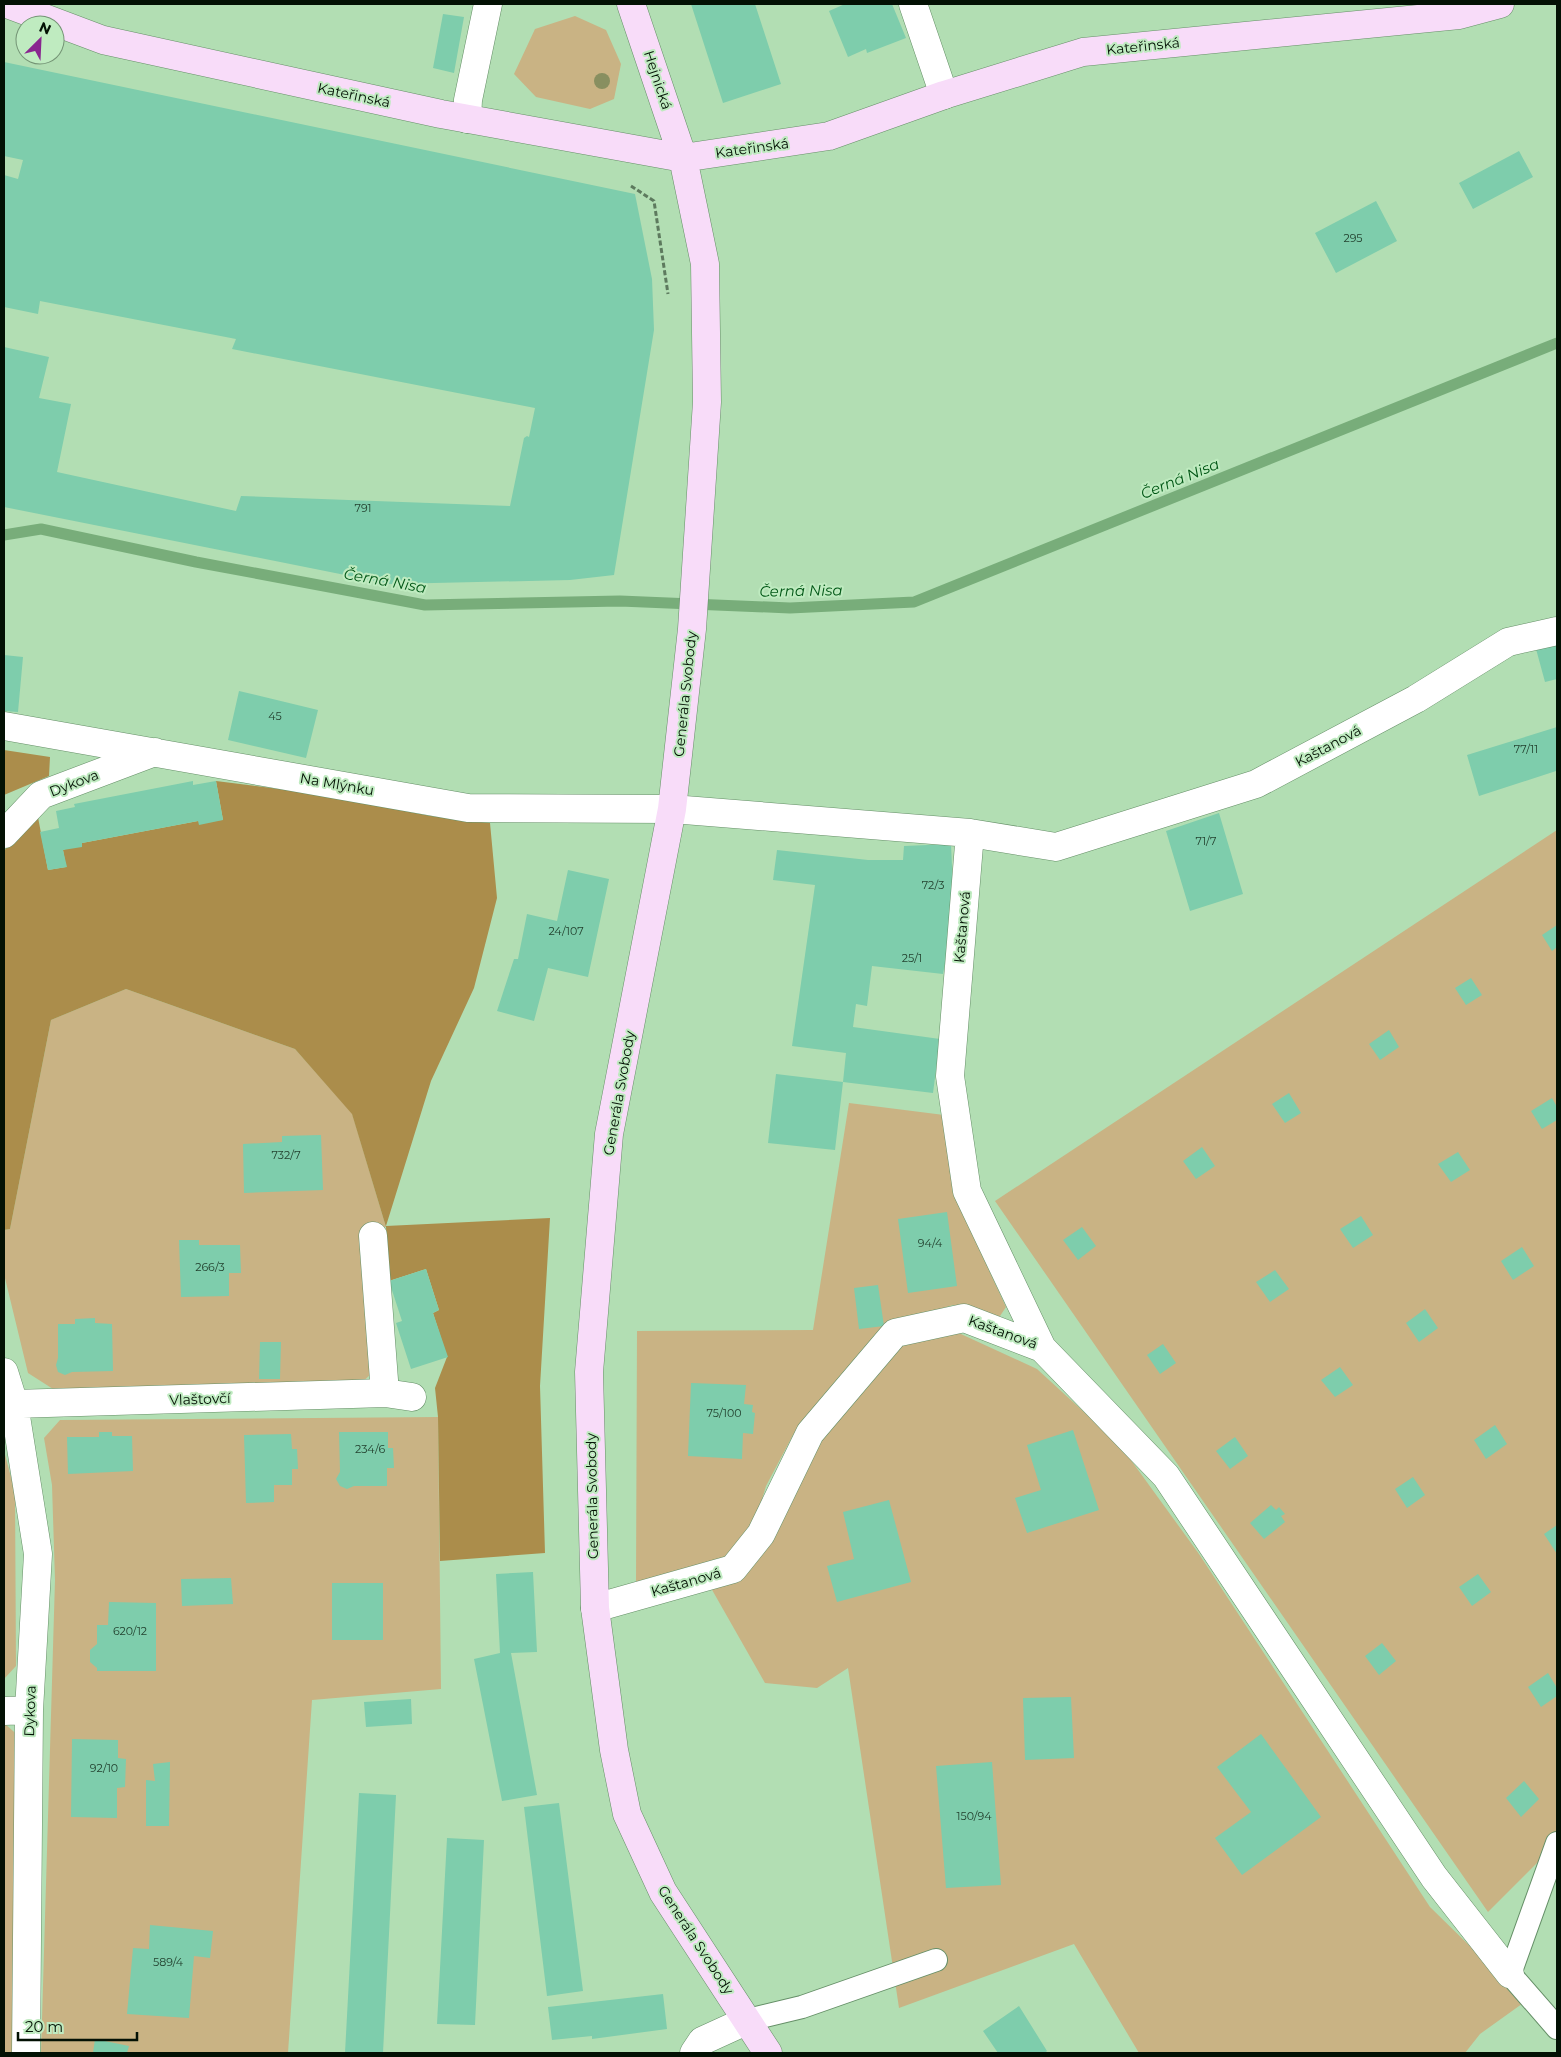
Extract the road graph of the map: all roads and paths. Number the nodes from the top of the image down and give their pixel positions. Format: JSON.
{"nodes":[{"id":1,"x":7,"y":4,"type":"edge"},
{"id":2,"x":488,"y":4,"type":"edge"},
{"id":3,"x":631,"y":4,"type":"edge"},
{"id":4,"x":913,"y":4,"type":"edge"},
{"id":5,"x":1500,"y":4,"type":"edge"},
{"id":6,"x":944,"y":94,"type":"junction"},
{"id":7,"x":467,"y":119,"type":"junction"},
{"id":8,"x":683,"y":158,"type":"junction"},
{"id":9,"x":625,"y":181,"type":"dead end"},
{"id":10,"x":669,"y":304,"type":"dead end"},
{"id":11,"x":1557,"y":631,"type":"edge"},
{"id":12,"x":4,"y":726,"type":"edge"},
{"id":13,"x":157,"y":752,"type":"junction"},
{"id":14,"x":672,"y":809,"type":"junction"},
{"id":15,"x":970,"y":833,"type":"junction"},
{"id":16,"x":4,"y":834,"type":"edge"},
{"id":17,"x":373,"y":1236,"type":"dead end"},
{"id":18,"x":1042,"y":1348,"type":"junction"},
{"id":19,"x":4,"y":1372,"type":"edge"},
{"id":20,"x":385,"y":1393,"type":"junction"},
{"id":21,"x":412,"y":1397,"type":"dead end"},
{"id":22,"x":14,"y":1404,"type":"junction"},
{"id":23,"x":595,"y":1608,"type":"junction"},
{"id":24,"x":16,"y":1710,"type":"edge"},
{"id":25,"x":1557,"y":1842,"type":"edge"},
{"id":26,"x":936,"y":1960,"type":"dead end"},
{"id":27,"x":1510,"y":1974,"type":"junction"},
{"id":28,"x":748,"y":2020,"type":"junction"},
{"id":29,"x":1557,"y":2028,"type":"edge"},
{"id":30,"x":26,"y":2053,"type":"edge"},
{"id":31,"x":694,"y":2053,"type":"edge"},
{"id":32,"x":768,"y":2053,"type":"edge"}],
"edges":[{"from":1,"to":7,"type":"main road","name":"Kateřinská"},
{"from":2,"to":7,"type":"street"},
{"from":3,"to":8,"type":"main road","name":"Hejnická"},
{"from":4,"to":6,"type":"street"},
{"from":5,"to":6,"type":"main road","name":"Kateřinská"},
{"from":6,"to":8,"type":"main road","name":"Kateřinská"},
{"from":7,"to":8,"type":"main road","name":"Kateřinská"},
{"from":8,"to":14,"type":"main road","name":"Generála Svobody"},
{"from":9,"to":10,"type":"path"},
{"from":11,"to":15,"type":"street","name":"Kaštanová"},
{"from":12,"to":13,"type":"street","name":"Na Mlýnku"},
{"from":13,"to":14,"type":"street","name":"Na Mlýnku"},
{"from":13,"to":16,"type":"street","name":"Dykova"},
{"from":14,"to":15,"type":"street","name":"Kaštanová"},
{"from":14,"to":23,"type":"main road","name":"Generála Svobody"},
{"from":15,"to":18,"type":"street","name":"Kaštanová"},
{"from":17,"to":20,"type":"street"},
{"from":18,"to":23,"type":"street","name":"Kaštanová"},
{"from":18,"to":27,"type":"street"},
{"from":19,"to":22,"type":"street","name":"Dykova"},
{"from":20,"to":21,"type":"street","name":"Vlaštovčí"},
{"from":20,"to":22,"type":"street","name":"Vlaštovčí"},
{"from":22,"to":24,"type":"street","name":"Dykova"},
{"from":23,"to":28,"type":"main road","name":"Generála Svobody"},
{"from":24,"to":30,"type":"street","name":"Dykova"},
{"from":25,"to":27,"type":"lane"},
{"from":26,"to":28,"type":"lane"},
{"from":27,"to":29,"type":"lane"},
{"from":28,"to":31,"type":"street"},
{"from":28,"to":32,"type":"main road","name":"Generála Svobody"}]}
